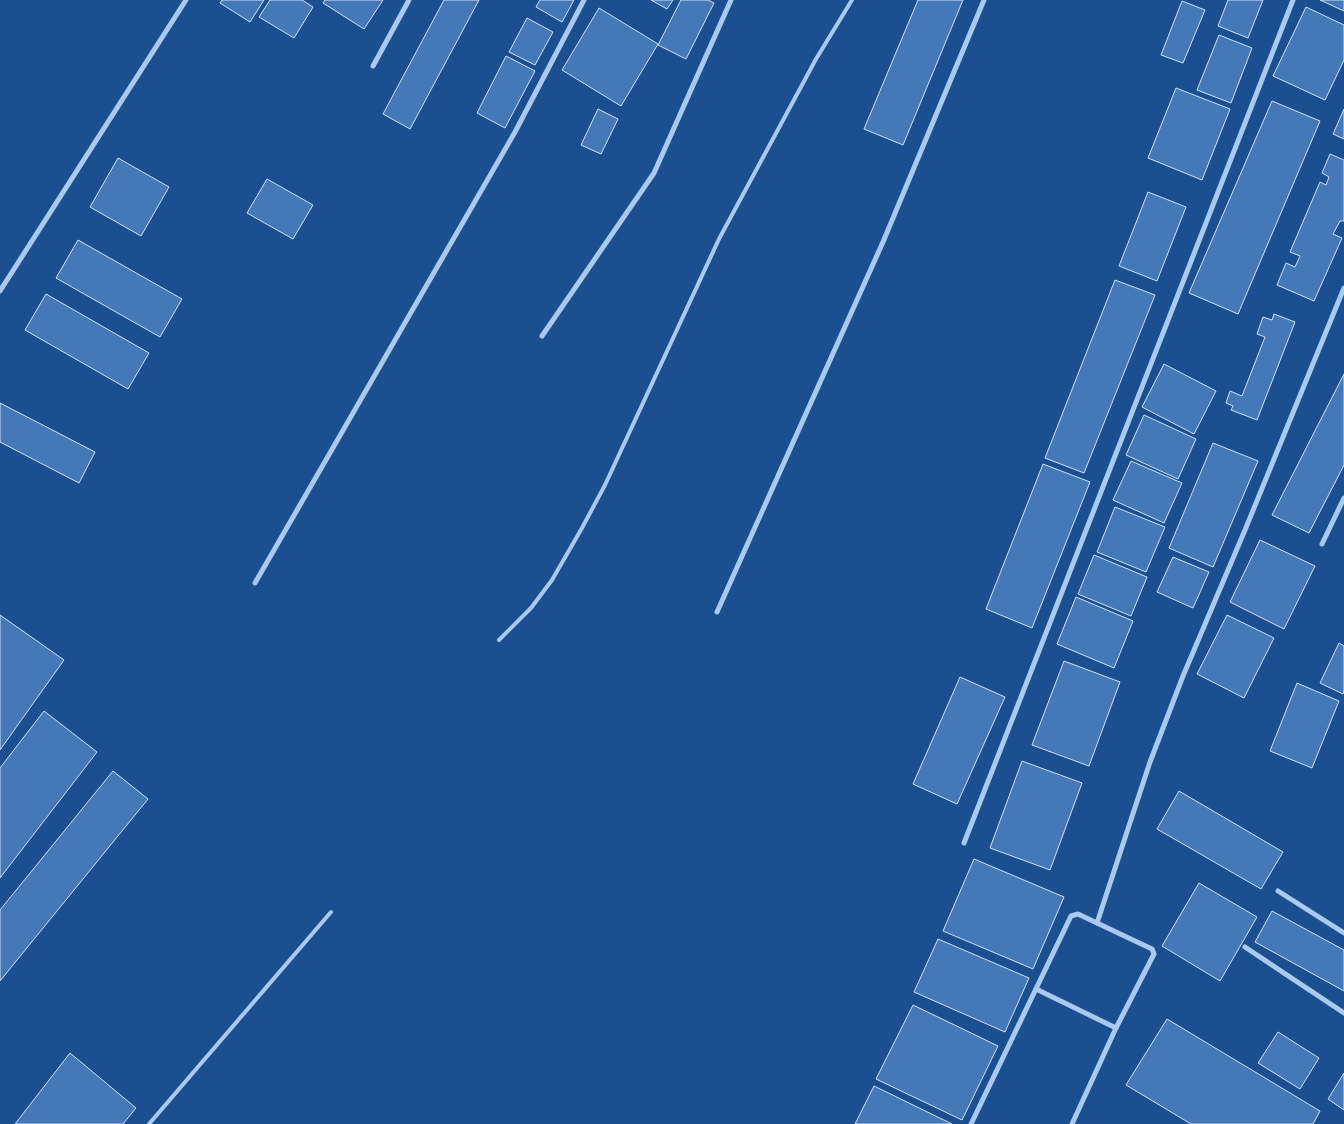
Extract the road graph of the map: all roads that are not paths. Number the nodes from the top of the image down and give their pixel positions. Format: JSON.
{"nodes":[{"id":1,"x":186,"y":0,"type":"edge"},
{"id":2,"x":409,"y":0,"type":"edge"},
{"id":3,"x":584,"y":0,"type":"edge"},
{"id":4,"x":731,"y":0,"type":"edge"},
{"id":5,"x":852,"y":0,"type":"edge"},
{"id":6,"x":984,"y":0,"type":"edge"},
{"id":7,"x":1293,"y":0,"type":"edge"},
{"id":8,"x":373,"y":66,"type":"dead end"},
{"id":9,"x":1344,"y":288,"type":"edge"},
{"id":10,"x":0,"y":292,"type":"edge"},
{"id":11,"x":542,"y":336,"type":"dead end"},
{"id":12,"x":1344,"y":498,"type":"edge"},
{"id":13,"x":1322,"y":544,"type":"dead end"},
{"id":14,"x":254,"y":583,"type":"dead end"},
{"id":15,"x":717,"y":612,"type":"dead end"},
{"id":16,"x":499,"y":640,"type":"dead end"},
{"id":17,"x":964,"y":843,"type":"dead end"},
{"id":18,"x":1278,"y":892,"type":"dead end"},
{"id":19,"x":331,"y":912,"type":"dead end"},
{"id":20,"x":1097,"y":923,"type":"junction"},
{"id":21,"x":1344,"y":933,"type":"edge"},
{"id":22,"x":1245,"y":948,"type":"dead end"},
{"id":23,"x":1036,"y":989,"type":"junction"},
{"id":24,"x":1344,"y":1013,"type":"edge"},
{"id":25,"x":1116,"y":1028,"type":"junction"},
{"id":26,"x":150,"y":1124,"type":"edge"},
{"id":27,"x":971,"y":1124,"type":"edge"},
{"id":28,"x":1072,"y":1124,"type":"edge"}],
"edges":[{"from":1,"to":10,"type":"street"},
{"from":2,"to":8,"type":"street"},
{"from":3,"to":14,"type":"street"},
{"from":4,"to":11,"type":"street"},
{"from":5,"to":16,"type":"lane"},
{"from":6,"to":15,"type":"street"},
{"from":7,"to":17,"type":"street"},
{"from":9,"to":20,"type":"street"},
{"from":12,"to":13,"type":"street"},
{"from":18,"to":21,"type":"street"},
{"from":19,"to":26,"type":"lane"},
{"from":20,"to":23,"type":"street"},
{"from":20,"to":25,"type":"street"},
{"from":22,"to":24,"type":"street"},
{"from":23,"to":25,"type":"street"},
{"from":23,"to":27,"type":"street"},
{"from":25,"to":28,"type":"street"}]}
